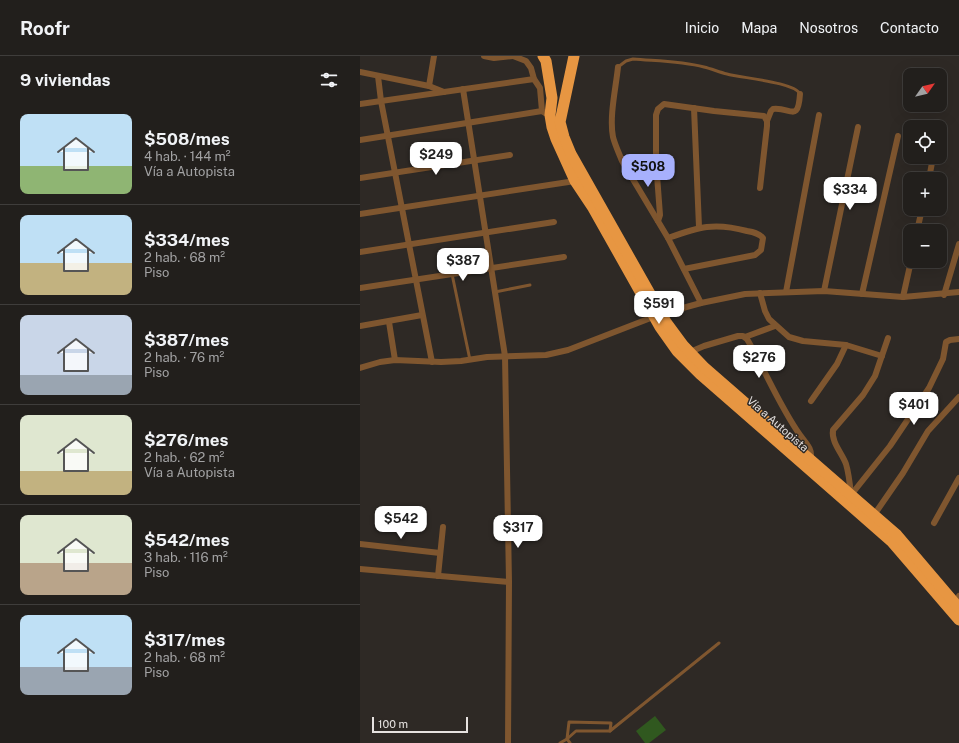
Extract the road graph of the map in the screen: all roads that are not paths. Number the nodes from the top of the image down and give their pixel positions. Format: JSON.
{"nodes":[{"id":1,"x":434,"y":56,"type":"edge"},
{"id":2,"x":484,"y":56,"type":"edge"},
{"id":3,"x":513,"y":56,"type":"edge"},
{"id":4,"x":543,"y":56,"type":"edge"},
{"id":5,"x":574,"y":56,"type":"edge"},
{"id":6,"x":618,"y":67,"type":"joint"},
{"id":7,"x":360,"y":72,"type":"edge"},
{"id":8,"x":378,"y":76,"type":"junction"},
{"id":9,"x":534,"y":79,"type":"junction"},
{"id":10,"x":429,"y":86,"type":"junction"},
{"id":11,"x":463,"y":89,"type":"junction"},
{"id":12,"x":444,"y":92,"type":"junction"},
{"id":13,"x":800,"y":94,"type":"joint"},
{"id":14,"x":381,"y":101,"type":"junction"},
{"id":15,"x":360,"y":104,"type":"edge"},
{"id":16,"x":694,"y":108,"type":"junction"},
{"id":17,"x":546,"y":113,"type":"junction"},
{"id":18,"x":820,"y":115,"type":"dead end"},
{"id":19,"x":767,"y":121,"type":"junction"},
{"id":20,"x":468,"y":123,"type":"junction"},
{"id":21,"x":858,"y":127,"type":"dead end"},
{"id":22,"x":388,"y":136,"type":"junction"},
{"id":23,"x":898,"y":136,"type":"dead end"},
{"id":24,"x":360,"y":140,"type":"edge"},
{"id":25,"x":510,"y":155,"type":"dead end"},
{"id":26,"x":474,"y":161,"type":"junction"},
{"id":27,"x":395,"y":173,"type":"junction"},
{"id":28,"x":360,"y":178,"type":"edge"},
{"id":29,"x":575,"y":181,"type":"junction"},
{"id":30,"x":760,"y":188,"type":"dead end"},
{"id":31,"x":480,"y":196,"type":"junction"},
{"id":32,"x":401,"y":207,"type":"junction"},
{"id":33,"x":360,"y":214,"type":"edge"},
{"id":34,"x":658,"y":221,"type":"junction"},
{"id":35,"x":554,"y":222,"type":"dead end"},
{"id":36,"x":699,"y":228,"type":"junction"},
{"id":37,"x":486,"y":233,"type":"junction"},
{"id":38,"x":668,"y":238,"type":"junction"},
{"id":39,"x":408,"y":244,"type":"junction"},
{"id":40,"x":959,"y":244,"type":"edge"},
{"id":41,"x":360,"y":252,"type":"edge"},
{"id":42,"x":564,"y":257,"type":"dead end"},
{"id":43,"x":492,"y":268,"type":"junction"},
{"id":44,"x":908,"y":268,"type":"edge"},
{"id":45,"x":684,"y":269,"type":"junction"},
{"id":46,"x":452,"y":274,"type":"junction"},
{"id":47,"x":415,"y":280,"type":"junction"},
{"id":48,"x":530,"y":285,"type":"dead end"},
{"id":49,"x":360,"y":288,"type":"edge"},
{"id":50,"x":824,"y":291,"type":"junction"},
{"id":51,"x":495,"y":292,"type":"junction"},
{"id":52,"x":786,"y":292,"type":"junction"},
{"id":53,"x":959,"y":292,"type":"edge"},
{"id":54,"x":760,"y":293,"type":"junction"},
{"id":55,"x":862,"y":294,"type":"junction"},
{"id":56,"x":944,"y":294,"type":"junction"},
{"id":57,"x":902,"y":297,"type":"junction"},
{"id":58,"x":701,"y":303,"type":"junction"},
{"id":59,"x":422,"y":315,"type":"junction"},
{"id":60,"x":657,"y":316,"type":"junction"},
{"id":61,"x":389,"y":322,"type":"junction"},
{"id":62,"x":360,"y":326,"type":"edge"},
{"id":63,"x":775,"y":326,"type":"junction"},
{"id":64,"x":745,"y":337,"type":"junction"},
{"id":65,"x":888,"y":338,"type":"dead end"},
{"id":66,"x":959,"y":338,"type":"edge"},
{"id":67,"x":846,"y":345,"type":"junction"},
{"id":68,"x":690,"y":352,"type":"junction"},
{"id":69,"x":505,"y":356,"type":"junction"},
{"id":70,"x":882,"y":356,"type":"junction"},
{"id":71,"x":395,"y":360,"type":"junction"},
{"id":72,"x":470,"y":360,"type":"junction"},
{"id":73,"x":432,"y":362,"type":"junction"},
{"id":74,"x":360,"y":368,"type":"edge"},
{"id":75,"x":959,"y":397,"type":"edge"},
{"id":76,"x":811,"y":401,"type":"dead end"},
{"id":77,"x":810,"y":459,"type":"junction"},
{"id":78,"x":959,"y":478,"type":"edge"},
{"id":79,"x":852,"y":495,"type":"junction"},
{"id":80,"x":874,"y":515,"type":"junction"},
{"id":81,"x":934,"y":522,"type":"dead end"},
{"id":82,"x":443,"y":527,"type":"dead end"},
{"id":83,"x":360,"y":544,"type":"edge"},
{"id":84,"x":440,"y":553,"type":"junction"},
{"id":85,"x":360,"y":569,"type":"edge"},
{"id":86,"x":438,"y":576,"type":"junction"},
{"id":87,"x":509,"y":582,"type":"junction"},
{"id":88,"x":956,"y":604,"type":"edge"},
{"id":89,"x":959,"y":620,"type":"edge"},
{"id":90,"x":718,"y":643,"type":"dead end"},
{"id":91,"x":610,"y":731,"type":"junction"},
{"id":92,"x":567,"y":739,"type":"junction"},
{"id":93,"x":508,"y":743,"type":"edge"},
{"id":94,"x":560,"y":743,"type":"edge"},
{"id":95,"x":570,"y":743,"type":"edge"}],
"edges":[{"from":1,"to":10,"type":"street"},
{"from":2,"to":3,"type":"street"},
{"from":3,"to":9,"type":"street"},
{"from":4,"to":17,"type":"highway","name":"Vía a Autopista"},
{"from":5,"to":60,"type":"highway","name":"Vía a Autopista"},
{"from":6,"to":13,"type":"lane"},
{"from":6,"to":34,"type":"street"},
{"from":7,"to":8,"type":"street"},
{"from":8,"to":10,"type":"street"},
{"from":8,"to":14,"type":"street"},
{"from":9,"to":11,"type":"street"},
{"from":9,"to":17,"type":"street"},
{"from":10,"to":12,"type":"street"},
{"from":11,"to":12,"type":"street"},
{"from":11,"to":20,"type":"street"},
{"from":12,"to":14,"type":"street"},
{"from":13,"to":19,"type":"street"},
{"from":14,"to":15,"type":"street"},
{"from":14,"to":22,"type":"street"},
{"from":16,"to":19,"type":"street"},
{"from":16,"to":34,"type":"street"},
{"from":16,"to":36,"type":"street"},
{"from":17,"to":20,"type":"street"},
{"from":17,"to":29,"type":"highway","name":"Vía a Autopista"},
{"from":18,"to":52,"type":"street"},
{"from":19,"to":30,"type":"street"},
{"from":20,"to":22,"type":"street"},
{"from":20,"to":26,"type":"street"},
{"from":21,"to":50,"type":"street"},
{"from":22,"to":24,"type":"street"},
{"from":22,"to":27,"type":"street"},
{"from":23,"to":55,"type":"street"},
{"from":25,"to":26,"type":"street"},
{"from":26,"to":27,"type":"street"},
{"from":26,"to":31,"type":"street"},
{"from":27,"to":28,"type":"street"},
{"from":27,"to":32,"type":"street"},
{"from":29,"to":31,"type":"street"},
{"from":29,"to":60,"type":"highway","name":"Vía a Autopista"},
{"from":31,"to":32,"type":"street"},
{"from":31,"to":37,"type":"street"},
{"from":32,"to":33,"type":"street"},
{"from":32,"to":39,"type":"street"},
{"from":34,"to":38,"type":"street"},
{"from":35,"to":37,"type":"street"},
{"from":36,"to":38,"type":"street"},
{"from":36,"to":45,"type":"street"},
{"from":37,"to":39,"type":"street"},
{"from":37,"to":43,"type":"street"},
{"from":38,"to":45,"type":"street"},
{"from":39,"to":41,"type":"street"},
{"from":39,"to":47,"type":"street"},
{"from":40,"to":56,"type":"street"},
{"from":42,"to":43,"type":"street"},
{"from":43,"to":46,"type":"street"},
{"from":43,"to":51,"type":"street"},
{"from":44,"to":57,"type":"street"},
{"from":45,"to":58,"type":"street"},
{"from":46,"to":47,"type":"street"},
{"from":46,"to":72,"type":"lane"},
{"from":47,"to":49,"type":"street"},
{"from":47,"to":59,"type":"street"},
{"from":48,"to":51,"type":"lane"},
{"from":50,"to":52,"type":"street"},
{"from":50,"to":55,"type":"street"},
{"from":51,"to":69,"type":"street"},
{"from":52,"to":54,"type":"street"},
{"from":53,"to":56,"type":"street"},
{"from":54,"to":58,"type":"street"},
{"from":54,"to":63,"type":"street"},
{"from":55,"to":57,"type":"street"},
{"from":56,"to":57,"type":"street"},
{"from":58,"to":60,"type":"street"},
{"from":59,"to":61,"type":"street"},
{"from":59,"to":73,"type":"street"},
{"from":60,"to":68,"type":"highway","name":"Vía a Autopista"},
{"from":60,"to":69,"type":"street"},
{"from":60,"to":88,"type":"highway","name":"Vía a Autopista"},
{"from":61,"to":62,"type":"street"},
{"from":61,"to":71,"type":"street"},
{"from":63,"to":64,"type":"street"},
{"from":63,"to":67,"type":"street"},
{"from":64,"to":68,"type":"street"},
{"from":64,"to":77,"type":"street"},
{"from":65,"to":70,"type":"street"},
{"from":66,"to":79,"type":"street"},
{"from":67,"to":70,"type":"street"},
{"from":67,"to":76,"type":"street"},
{"from":68,"to":77,"type":"highway","name":"Vía a Autopista"},
{"from":69,"to":72,"type":"street"},
{"from":69,"to":87,"type":"street"},
{"from":70,"to":79,"type":"street"},
{"from":71,"to":73,"type":"street"},
{"from":71,"to":74,"type":"street"},
{"from":72,"to":73,"type":"street"},
{"from":75,"to":80,"type":"street"},
{"from":77,"to":79,"type":"highway","name":"Vía a Autopista"},
{"from":78,"to":81,"type":"street"},
{"from":79,"to":80,"type":"highway","name":"Vía a Autopista"},
{"from":80,"to":88,"type":"highway","name":"Vía a Autopista"},
{"from":82,"to":84,"type":"street"},
{"from":83,"to":84,"type":"street"},
{"from":84,"to":86,"type":"street"},
{"from":85,"to":86,"type":"street"},
{"from":86,"to":87,"type":"street"},
{"from":87,"to":93,"type":"street"},
{"from":88,"to":89,"type":"highway","name":"Vía a Autopista"},
{"from":90,"to":91,"type":"lane"},
{"from":91,"to":92,"type":"lane"},
{"from":91,"to":92,"type":"lane"},
{"from":92,"to":94,"type":"lane"},
{"from":92,"to":95,"type":"lane"}]}
